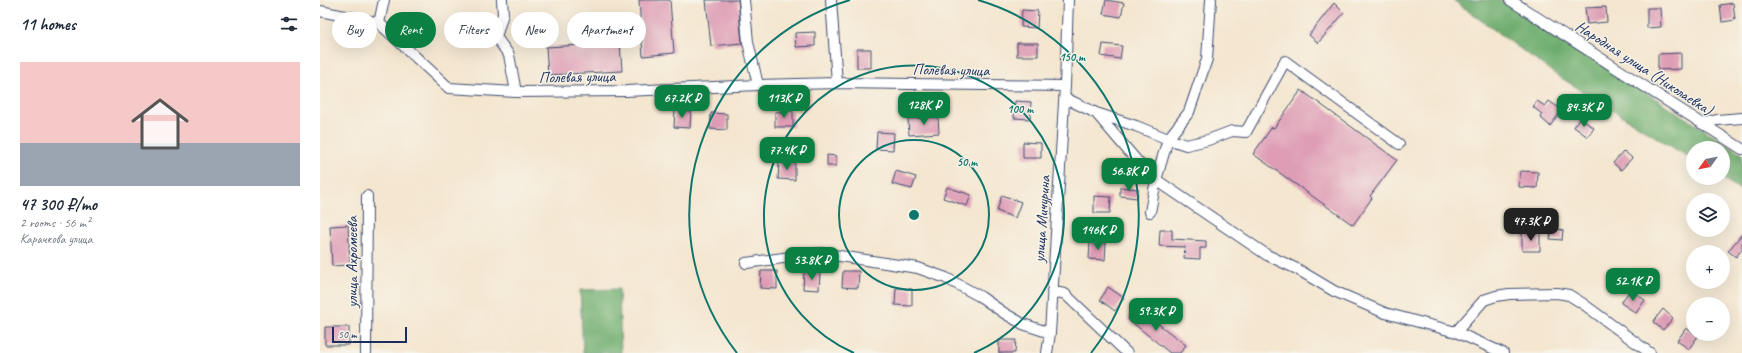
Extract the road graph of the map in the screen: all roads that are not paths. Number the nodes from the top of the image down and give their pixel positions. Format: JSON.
{"nodes":[{"id":1,"x":384,"y":0,"type":"edge"},
{"id":2,"x":502,"y":0,"type":"edge"},
{"id":3,"x":744,"y":0,"type":"edge"},
{"id":4,"x":831,"y":0,"type":"edge"},
{"id":5,"x":1068,"y":0,"type":"edge"},
{"id":6,"x":1211,"y":0,"type":"edge"},
{"id":7,"x":1510,"y":0,"type":"edge"},
{"id":8,"x":320,"y":11,"type":"edge"},
{"id":9,"x":379,"y":23,"type":"junction"},
{"id":10,"x":837,"y":83,"type":"junction"},
{"id":11,"x":758,"y":85,"type":"junction"},
{"id":12,"x":1065,"y":86,"type":"junction"},
{"id":13,"x":516,"y":92,"type":"junction"},
{"id":14,"x":1065,"y":98,"type":"junction"},
{"id":15,"x":1096,"y":113,"type":"junction"},
{"id":16,"x":1742,"y":118,"type":"edge"},
{"id":17,"x":1702,"y":124,"type":"junction"},
{"id":18,"x":1168,"y":139,"type":"junction"},
{"id":19,"x":1399,"y":144,"type":"dead end"},
{"id":20,"x":1742,"y":149,"type":"edge"},
{"id":21,"x":1156,"y":180,"type":"junction"},
{"id":22,"x":367,"y":196,"type":"dead end"},
{"id":23,"x":1150,"y":212,"type":"dead end"},
{"id":24,"x":746,"y":263,"type":"dead end"},
{"id":25,"x":1052,"y":291,"type":"junction"},
{"id":26,"x":1456,"y":332,"type":"junction"},
{"id":27,"x":1050,"y":333,"type":"junction"},
{"id":28,"x":366,"y":353,"type":"edge"},
{"id":29,"x":1047,"y":353,"type":"edge"},
{"id":30,"x":1127,"y":353,"type":"edge"},
{"id":31,"x":1503,"y":353,"type":"edge"},
{"id":32,"x":1650,"y":353,"type":"edge"}],
"edges":[{"from":1,"to":9,"type":"street"},
{"from":2,"to":13,"type":"street","name":"Полевая улица"},
{"from":3,"to":11,"type":"street"},
{"from":4,"to":10,"type":"street"},
{"from":5,"to":12,"type":"street","name":"улица Мичурина"},
{"from":6,"to":18,"type":"street"},
{"from":7,"to":17,"type":"street","name":"Народная улица (Николаевка)"},
{"from":8,"to":9,"type":"street"},
{"from":9,"to":13,"type":"street","name":"Полевая улица"},
{"from":10,"to":11,"type":"street","name":"Полевая улица"},
{"from":10,"to":12,"type":"street","name":"Полевая улица"},
{"from":11,"to":13,"type":"street","name":"Полевая улица"},
{"from":12,"to":14,"type":"street","name":"улица Мичурина"},
{"from":14,"to":15,"type":"street"},
{"from":14,"to":25,"type":"street","name":"улица Мичурина"},
{"from":15,"to":18,"type":"street"},
{"from":15,"to":21,"type":"street"},
{"from":16,"to":17,"type":"street"},
{"from":17,"to":20,"type":"street","name":"Народная улица (Николаевка)"},
{"from":18,"to":19,"type":"street"},
{"from":18,"to":21,"type":"street"},
{"from":21,"to":23,"type":"street"},
{"from":21,"to":26,"type":"street"},
{"from":22,"to":28,"type":"street","name":"улица Ахромеева"},
{"from":24,"to":27,"type":"street"},
{"from":25,"to":27,"type":"street","name":"улица Мичурина"},
{"from":25,"to":30,"type":"street"},
{"from":26,"to":31,"type":"street"},
{"from":26,"to":32,"type":"street"},
{"from":27,"to":29,"type":"street","name":"улица Мичурина"}]}
